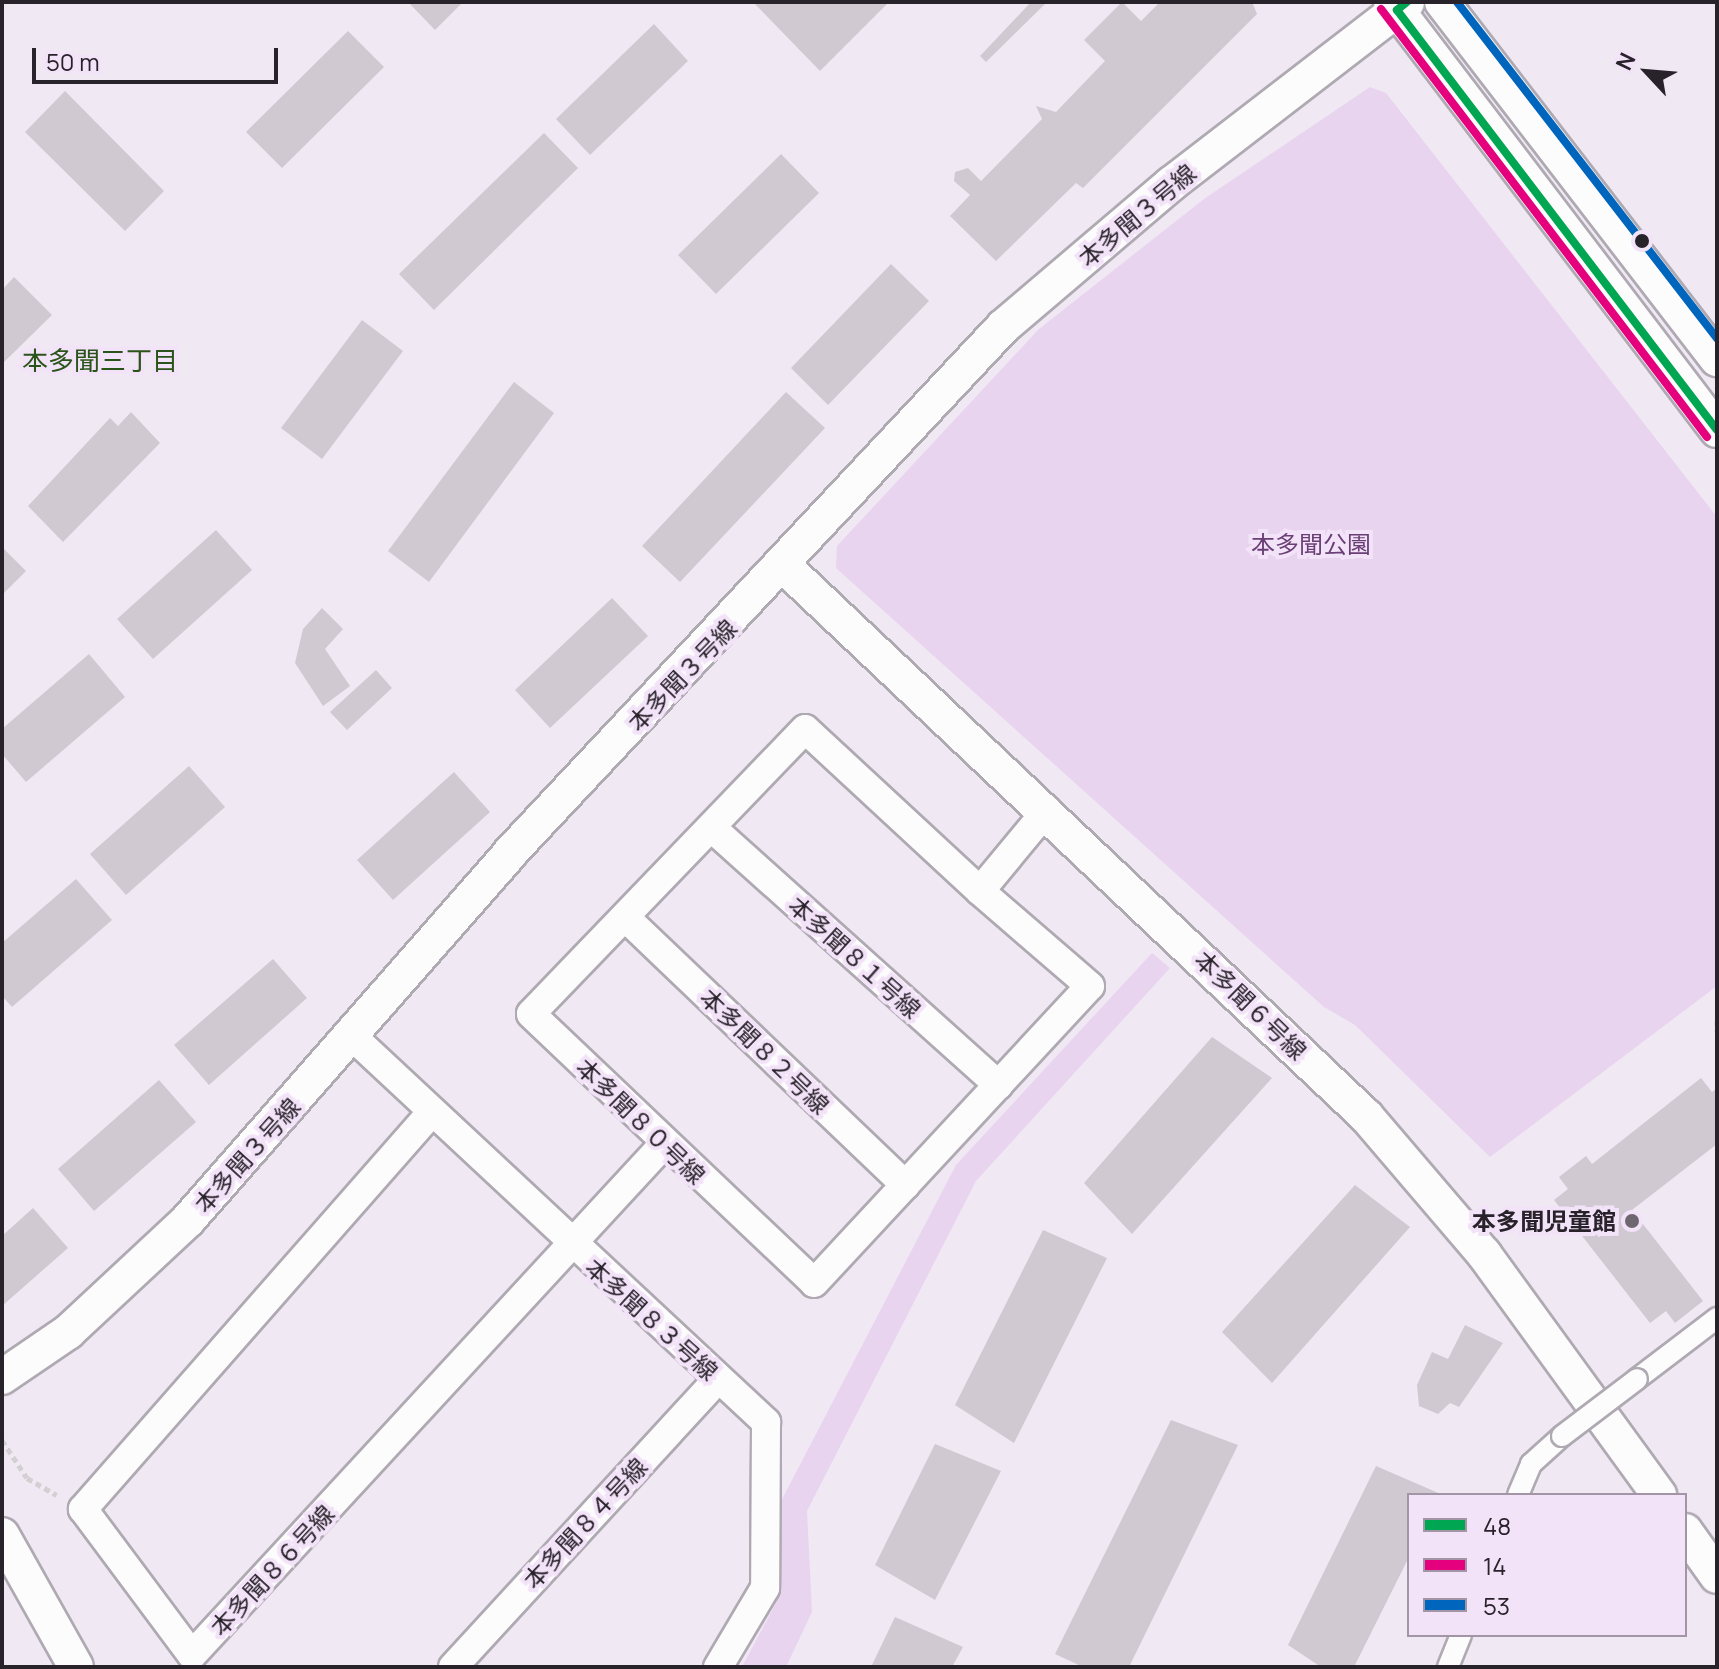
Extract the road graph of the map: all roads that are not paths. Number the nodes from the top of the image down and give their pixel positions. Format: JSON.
{"nodes":[{"id":1,"x":1442,"y":2,"type":"edge"},
{"id":2,"x":1399,"y":5,"type":"edge"},
{"id":3,"x":1717,"y":359,"type":"edge"},
{"id":4,"x":1717,"y":430,"type":"edge"},
{"id":5,"x":785,"y":567,"type":"junction"},
{"id":6,"x":1047,"y":810,"type":"junction"},
{"id":7,"x":712,"y":828,"type":"junction"},
{"id":8,"x":980,"y":891,"type":"junction"},
{"id":9,"x":625,"y":917,"type":"junction"},
{"id":10,"x":353,"y":1037,"type":"junction"},
{"id":11,"x":998,"y":1085,"type":"junction"},
{"id":12,"x":430,"y":1114,"type":"junction"},
{"id":13,"x":663,"y":1145,"type":"junction"},
{"id":14,"x":905,"y":1185,"type":"junction"},
{"id":15,"x":574,"y":1249,"type":"junction"},
{"id":16,"x":1717,"y":1318,"type":"edge"},
{"id":17,"x":2,"y":1377,"type":"edge"},
{"id":18,"x":718,"y":1379,"type":"junction"},
{"id":19,"x":1519,"y":1493,"type":"edge"},
{"id":20,"x":1658,"y":1493,"type":"edge"},
{"id":21,"x":1687,"y":1534,"type":"edge"},
{"id":22,"x":2,"y":1535,"type":"edge"},
{"id":23,"x":1717,"y":1576,"type":"edge"},
{"id":24,"x":1460,"y":1637,"type":"edge"},
{"id":25,"x":76,"y":1667,"type":"edge"},
{"id":26,"x":453,"y":1667,"type":"edge"},
{"id":27,"x":718,"y":1667,"type":"edge"},
{"id":28,"x":1448,"y":1667,"type":"edge"}],
"edges":[{"from":1,"to":3,"type":"street"},
{"from":2,"to":4,"type":"street"},
{"from":2,"to":5,"type":"street","name":"本多聞３号線"},
{"from":5,"to":6,"type":"street","name":"本多聞６号線"},
{"from":5,"to":10,"type":"street","name":"本多聞３号線"},
{"from":6,"to":8,"type":"street"},
{"from":6,"to":20,"type":"street","name":"本多聞６号線"},
{"from":7,"to":8,"type":"street","name":"本多聞８０号線"},
{"from":7,"to":9,"type":"street","name":"本多聞８０号線"},
{"from":7,"to":11,"type":"street","name":"本多聞８１号線"},
{"from":8,"to":11,"type":"street","name":"本多聞８０号線"},
{"from":9,"to":13,"type":"street","name":"本多聞８０号線"},
{"from":9,"to":14,"type":"street","name":"本多聞８２号線"},
{"from":10,"to":12,"type":"street","name":"本多聞８３号線"},
{"from":10,"to":17,"type":"street","name":"本多聞３号線"},
{"from":11,"to":14,"type":"street","name":"本多聞８０号線"},
{"from":12,"to":15,"type":"street","name":"本多聞８３号線"},
{"from":12,"to":15,"type":"street","name":"本多聞８６号線"},
{"from":13,"to":14,"type":"street","name":"本多聞８０号線"},
{"from":13,"to":15,"type":"street"},
{"from":15,"to":18,"type":"street","name":"本多聞８３号線"},
{"from":16,"to":19,"type":"street","bridge":true},
{"from":18,"to":26,"type":"street","name":"本多聞８４号線"},
{"from":18,"to":27,"type":"street","name":"本多聞８３号線"},
{"from":21,"to":23,"type":"street"},
{"from":22,"to":25,"type":"street"},
{"from":24,"to":28,"type":"street"}]}
